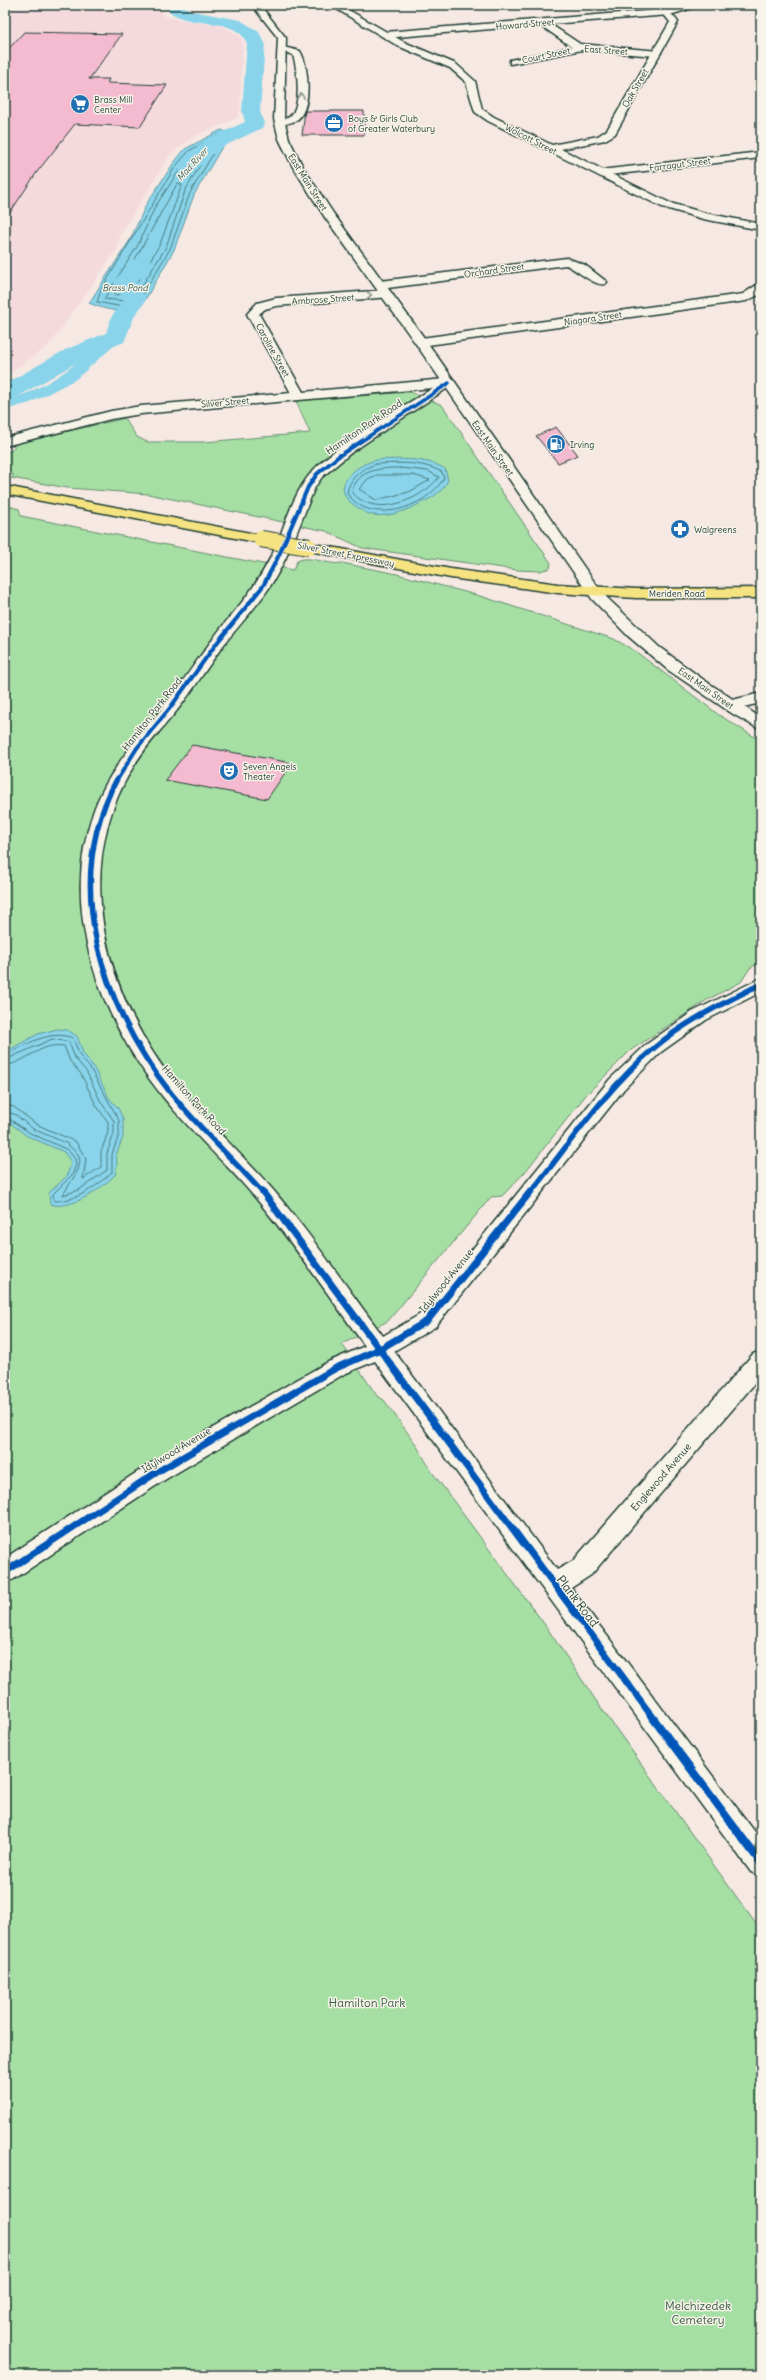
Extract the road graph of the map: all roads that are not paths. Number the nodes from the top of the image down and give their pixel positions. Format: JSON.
{"nodes":[{"id":1,"x":256,"y":5,"type":"edge"},
{"id":2,"x":334,"y":5,"type":"edge"},
{"id":3,"x":643,"y":5,"type":"edge"},
{"id":4,"x":698,"y":5,"type":"edge"},
{"id":5,"x":665,"y":13,"type":"junction"},
{"id":6,"x":541,"y":22,"type":"junction"},
{"id":7,"x":385,"y":35,"type":"junction"},
{"id":8,"x":282,"y":48,"type":"junction"},
{"id":9,"x":579,"y":48,"type":"junction"},
{"id":10,"x":656,"y":53,"type":"junction"},
{"id":11,"x":513,"y":62,"type":"dead end"},
{"id":12,"x":280,"y":122,"type":"junction"},
{"id":13,"x":549,"y":148,"type":"junction"},
{"id":14,"x":761,"y":155,"type":"edge"},
{"id":15,"x":600,"y":173,"type":"junction"},
{"id":16,"x":761,"y":226,"type":"edge"},
{"id":17,"x":601,"y":282,"type":"dead end"},
{"id":18,"x":761,"y":286,"type":"edge"},
{"id":19,"x":383,"y":290,"type":"junction"},
{"id":20,"x":261,"y":306,"type":"joint"},
{"id":21,"x":421,"y":342,"type":"junction"},
{"id":22,"x":449,"y":383,"type":"junction"},
{"id":23,"x":299,"y":396,"type":"junction"},
{"id":24,"x":5,"y":442,"type":"edge"},
{"id":25,"x":5,"y":490,"type":"edge"},
{"id":26,"x":594,"y":592,"type":"junction"},
{"id":27,"x":761,"y":593,"type":"edge"},
{"id":28,"x":761,"y":698,"type":"edge"},
{"id":29,"x":730,"y":705,"type":"junction"},
{"id":30,"x":761,"y":725,"type":"edge"},
{"id":31,"x":761,"y":984,"type":"edge"},
{"id":32,"x":380,"y":1349,"type":"junction"},
{"id":33,"x":761,"y":1360,"type":"edge"},
{"id":34,"x":5,"y":1572,"type":"edge"},
{"id":35,"x":553,"y":1585,"type":"junction"},
{"id":36,"x":761,"y":1864,"type":"edge"}],
"edges":[{"from":1,"to":8,"type":"street","name":"East Main Street"},
{"from":2,"to":7,"type":"street","name":"Wolcott Street"},
{"from":3,"to":5,"type":"street"},
{"from":4,"to":5,"type":"street","name":"Howard Street"},
{"from":5,"to":6,"type":"street","name":"Howard Street"},
{"from":5,"to":10,"type":"street","name":"Oak Street"},
{"from":6,"to":7,"type":"street","name":"Howard Street"},
{"from":6,"to":9,"type":"street","name":"East Street"},
{"from":7,"to":13,"type":"street","name":"Wolcott Street"},
{"from":8,"to":12,"type":"street","name":"East Main Street"},
{"from":12,"to":8,"type":"street","one_way":true},
{"from":9,"to":10,"type":"street","name":"East Street"},
{"from":9,"to":11,"type":"street","name":"Court Street"},
{"from":10,"to":13,"type":"street","name":"Oak Street"},
{"from":12,"to":19,"type":"street","name":"East Main Street"},
{"from":13,"to":15,"type":"street","name":"Wolcott Street"},
{"from":14,"to":15,"type":"street","name":"Farragut Street"},
{"from":15,"to":16,"type":"street","name":"Wolcott Street"},
{"from":17,"to":19,"type":"street","name":"Orchard Street"},
{"from":18,"to":21,"type":"street","name":"Niagara Street"},
{"from":20,"to":19,"type":"street","name":"Ambrose Street","one_way":true},
{"from":19,"to":21,"type":"street","name":"East Main Street"},
{"from":20,"to":23,"type":"street","name":"Caroline Street"},
{"from":21,"to":22,"type":"street","name":"East Main Street"},
{"from":22,"to":23,"type":"street","name":"Silver Street"},
{"from":22,"to":26,"type":"street","name":"East Main Street"},
{"from":22,"to":32,"type":"street","name":"Hamilton Park Road"},
{"from":23,"to":24,"type":"street","name":"Silver Street"},
{"from":25,"to":26,"type":"main road","name":"Silver Street Expressway","bridge":true},
{"from":26,"to":27,"type":"main road","name":"Meriden Road"},
{"from":26,"to":29,"type":"street","name":"East Main Street"},
{"from":28,"to":29,"type":"street"},
{"from":29,"to":30,"type":"street","name":"East Main Street"},
{"from":31,"to":32,"type":"street","name":"Idylwood Avenue"},
{"from":32,"to":34,"type":"street","name":"Idylwood Avenue"},
{"from":32,"to":35,"type":"street","name":"Plank Road"},
{"from":33,"to":35,"type":"street","name":"Englewood Avenue"},
{"from":35,"to":36,"type":"street","name":"Plank Road"}]}
